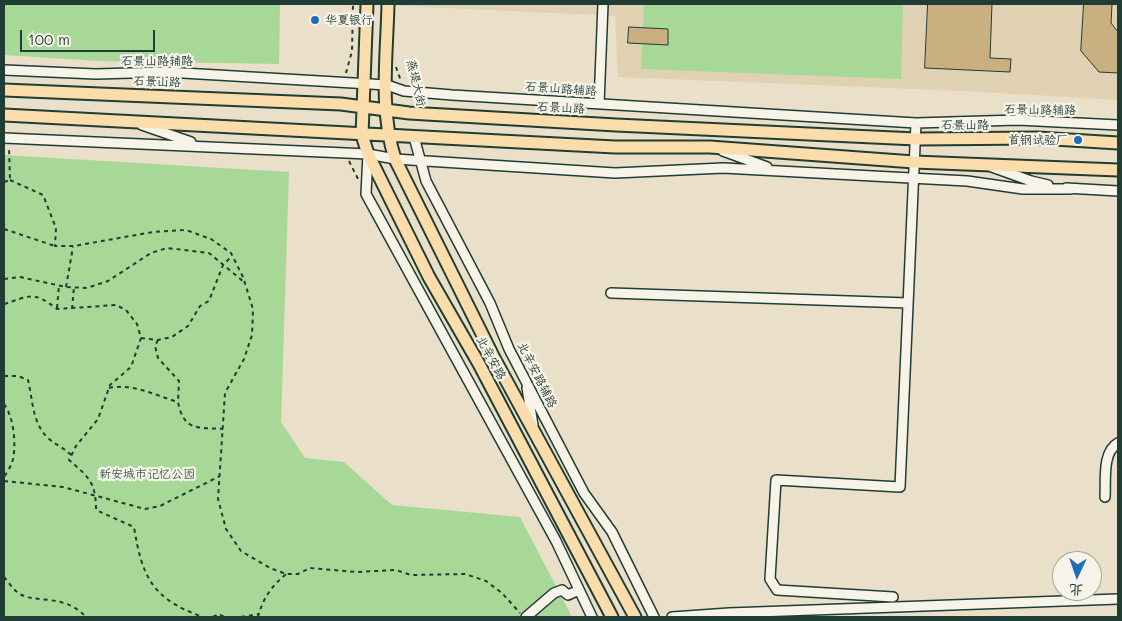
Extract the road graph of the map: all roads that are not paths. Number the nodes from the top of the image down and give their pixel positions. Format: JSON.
{"nodes":[{"id":1,"x":367,"y":4,"type":"edge"},
{"id":2,"x":388,"y":4,"type":"edge"},
{"id":3,"x":603,"y":4,"type":"edge"},
{"id":4,"x":4,"y":70,"type":"edge"},
{"id":5,"x":364,"y":84,"type":"junction"},
{"id":6,"x":387,"y":85,"type":"junction"},
{"id":7,"x":4,"y":90,"type":"edge"},
{"id":8,"x":599,"y":104,"type":"junction"},
{"id":9,"x":362,"y":107,"type":"junction"},
{"id":10,"x":386,"y":111,"type":"junction"},
{"id":11,"x":4,"y":115,"type":"edge"},
{"id":12,"x":129,"y":121,"type":"junction"},
{"id":13,"x":916,"y":123,"type":"junction"},
{"id":14,"x":1118,"y":125,"type":"edge"},
{"id":15,"x":362,"y":135,"type":"junction"},
{"id":16,"x":388,"y":136,"type":"junction"},
{"id":17,"x":414,"y":137,"type":"junction"},
{"id":18,"x":6,"y":138,"type":"edge"},
{"id":19,"x":916,"y":139,"type":"junction"},
{"id":20,"x":1118,"y":143,"type":"edge"},
{"id":21,"x":200,"y":145,"type":"junction"},
{"id":22,"x":710,"y":147,"type":"junction"},
{"id":23,"x":368,"y":154,"type":"junction"},
{"id":24,"x":395,"y":158,"type":"junction"},
{"id":25,"x":419,"y":160,"type":"junction"},
{"id":26,"x":914,"y":162,"type":"junction"},
{"id":27,"x":982,"y":164,"type":"junction"},
{"id":28,"x":774,"y":170,"type":"junction"},
{"id":29,"x":1118,"y":170,"type":"edge"},
{"id":30,"x":913,"y":177,"type":"junction"},
{"id":31,"x":1071,"y":188,"type":"junction"},
{"id":32,"x":1118,"y":191,"type":"edge"},
{"id":33,"x":611,"y":293,"type":"dead end"},
{"id":34,"x":908,"y":303,"type":"junction"},
{"id":35,"x":526,"y":381,"type":"junction"},
{"id":36,"x":534,"y":435,"type":"junction"},
{"id":37,"x":1118,"y":443,"type":"edge"},
{"id":38,"x":1105,"y":497,"type":"dead end"},
{"id":39,"x":555,"y":508,"type":"junction"},
{"id":40,"x":556,"y":541,"type":"junction"},
{"id":41,"x":579,"y":590,"type":"junction"},
{"id":42,"x":893,"y":597,"type":"dead end"},
{"id":43,"x":1118,"y":599,"type":"edge"},
{"id":44,"x":526,"y":617,"type":"edge"},
{"id":45,"x":592,"y":617,"type":"edge"},
{"id":46,"x":612,"y":617,"type":"edge"},
{"id":47,"x":635,"y":617,"type":"edge"},
{"id":48,"x":654,"y":617,"type":"edge"},
{"id":49,"x":672,"y":617,"type":"edge"}],
"edges":[{"from":1,"to":5,"type":"main road"},
{"from":2,"to":6,"type":"main road","name":"燕堤大街"},
{"from":3,"to":8,"type":"street"},
{"from":4,"to":5,"type":"street","name":"石景山路辅路"},
{"from":5,"to":6,"type":"street","name":"石景山路辅路"},
{"from":5,"to":9,"type":"main road"},
{"from":6,"to":8,"type":"street","name":"石景山路辅路"},
{"from":6,"to":10,"type":"main road","name":"燕堤大街"},
{"from":7,"to":9,"type":"main road","name":"石景山路"},
{"from":8,"to":13,"type":"street","name":"石景山路辅路"},
{"from":9,"to":10,"type":"main road","name":"石景山路"},
{"from":9,"to":15,"type":"main road","name":"北辛安路"},
{"from":10,"to":16,"type":"main road","name":"北辛安路"},
{"from":10,"to":19,"type":"main road","name":"石景山路"},
{"from":11,"to":12,"type":"main road"},
{"from":12,"to":15,"type":"main road"},
{"from":12,"to":21,"type":"street"},
{"from":13,"to":14,"type":"street","name":"石景山路辅路"},
{"from":13,"to":19,"type":"street"},
{"from":15,"to":16,"type":"main road"},
{"from":15,"to":23,"type":"main road","name":"北辛安路"},
{"from":16,"to":17,"type":"main road"},
{"from":16,"to":24,"type":"main road","name":"北辛安路"},
{"from":17,"to":22,"type":"main road"},
{"from":17,"to":25,"type":"street","name":"北辛安路辅路"},
{"from":18,"to":21,"type":"street"},
{"from":19,"to":20,"type":"main road","name":"石景山路"},
{"from":19,"to":26,"type":"street"},
{"from":21,"to":23,"type":"street"},
{"from":22,"to":26,"type":"main road"},
{"from":22,"to":28,"type":"street"},
{"from":23,"to":24,"type":"street"},
{"from":23,"to":39,"type":"main road","name":"北辛安路"},
{"from":23,"to":40,"type":"street"},
{"from":24,"to":25,"type":"street"},
{"from":24,"to":36,"type":"main road","name":"北辛安路"},
{"from":25,"to":28,"type":"street"},
{"from":25,"to":35,"type":"street","name":"北辛安路辅路"},
{"from":26,"to":27,"type":"main road"},
{"from":26,"to":30,"type":"street"},
{"from":27,"to":29,"type":"main road"},
{"from":27,"to":31,"type":"street"},
{"from":28,"to":30,"type":"street"},
{"from":30,"to":31,"type":"street"},
{"from":30,"to":34,"type":"street"},
{"from":31,"to":32,"type":"street"},
{"from":33,"to":34,"type":"street"},
{"from":34,"to":42,"type":"street"},
{"from":35,"to":36,"type":"street"},
{"from":35,"to":48,"type":"street","name":"北辛安路辅路"},
{"from":36,"to":47,"type":"main road","name":"北辛安路"},
{"from":37,"to":38,"type":"street"},
{"from":39,"to":40,"type":"street"},
{"from":39,"to":46,"type":"main road","name":"北辛安路"},
{"from":40,"to":41,"type":"street"},
{"from":41,"to":44,"type":"street"},
{"from":41,"to":45,"type":"street"},
{"from":43,"to":49,"type":"street"}]}
